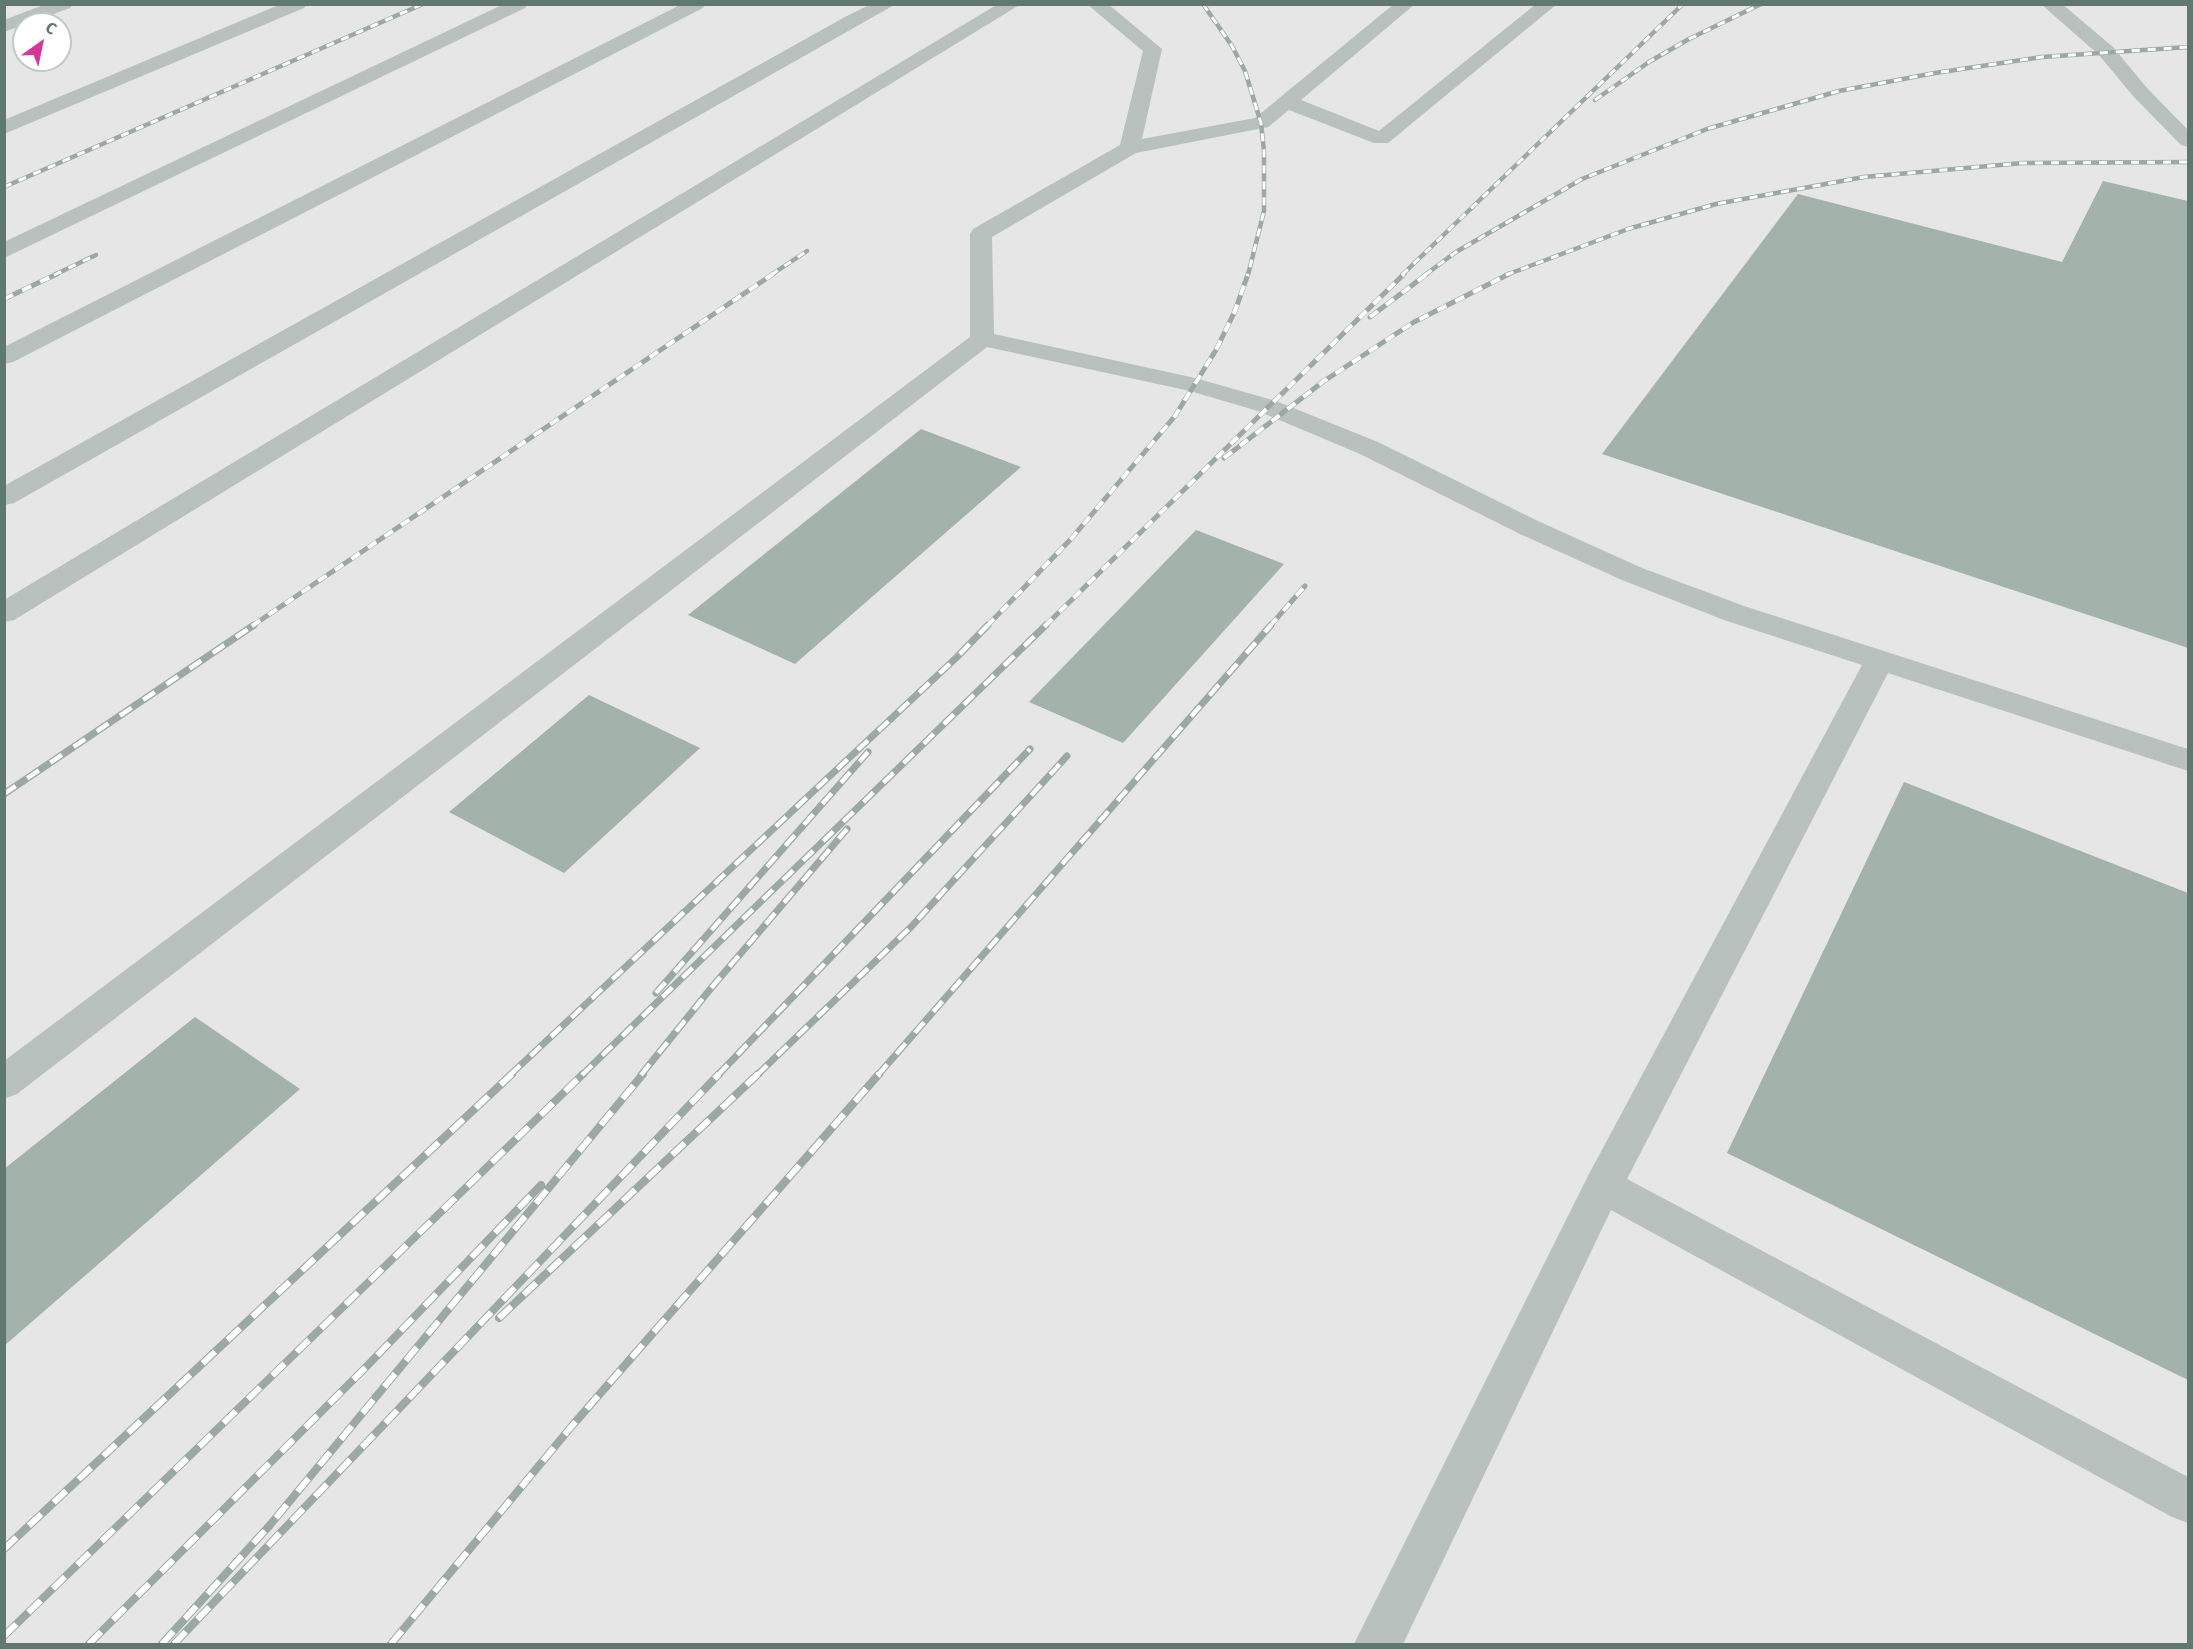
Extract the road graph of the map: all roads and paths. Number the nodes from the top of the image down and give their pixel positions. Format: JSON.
{"nodes":[{"id":1,"x":64,"y":4,"type":"edge"},
{"id":2,"x":298,"y":4,"type":"edge"},
{"id":3,"x":519,"y":4,"type":"edge"},
{"id":4,"x":697,"y":4,"type":"edge"},
{"id":5,"x":887,"y":4,"type":"edge"},
{"id":6,"x":1012,"y":4,"type":"edge"},
{"id":7,"x":1096,"y":4,"type":"edge"},
{"id":8,"x":1406,"y":4,"type":"edge"},
{"id":9,"x":1548,"y":4,"type":"edge"},
{"id":10,"x":2050,"y":4,"type":"edge"},
{"id":11,"x":4,"y":27,"type":"edge"},
{"id":12,"x":1287,"y":102,"type":"junction"},
{"id":13,"x":4,"y":128,"type":"edge"},
{"id":14,"x":2188,"y":141,"type":"edge"},
{"id":15,"x":1130,"y":148,"type":"junction"},
{"id":16,"x":4,"y":251,"type":"edge"},
{"id":17,"x":982,"y":339,"type":"junction"},
{"id":18,"x":4,"y":357,"type":"edge"},
{"id":19,"x":4,"y":497,"type":"edge"},
{"id":20,"x":4,"y":613,"type":"edge"},
{"id":21,"x":1880,"y":662,"type":"junction"},
{"id":22,"x":2188,"y":760,"type":"edge"},
{"id":23,"x":4,"y":1083,"type":"edge"},
{"id":24,"x":1603,"y":1186,"type":"junction"},
{"id":25,"x":2188,"y":1501,"type":"edge"},
{"id":26,"x":1378,"y":1644,"type":"edge"}],
"edges":[{"from":1,"to":11,"type":"lane"},
{"from":2,"to":13,"type":"lane"},
{"from":3,"to":16,"type":"lane"},
{"from":4,"to":18,"type":"lane"},
{"from":5,"to":19,"type":"lane"},
{"from":6,"to":20,"type":"lane"},
{"from":7,"to":15,"type":"lane"},
{"from":8,"to":12,"type":"lane"},
{"from":9,"to":12,"type":"lane"},
{"from":10,"to":14,"type":"lane"},
{"from":12,"to":15,"type":"lane"},
{"from":15,"to":17,"type":"lane"},
{"from":17,"to":21,"type":"lane"},
{"from":17,"to":23,"type":"lane"},
{"from":21,"to":22,"type":"lane"},
{"from":21,"to":24,"type":"lane"},
{"from":24,"to":25,"type":"lane"},
{"from":24,"to":26,"type":"lane"}]}
